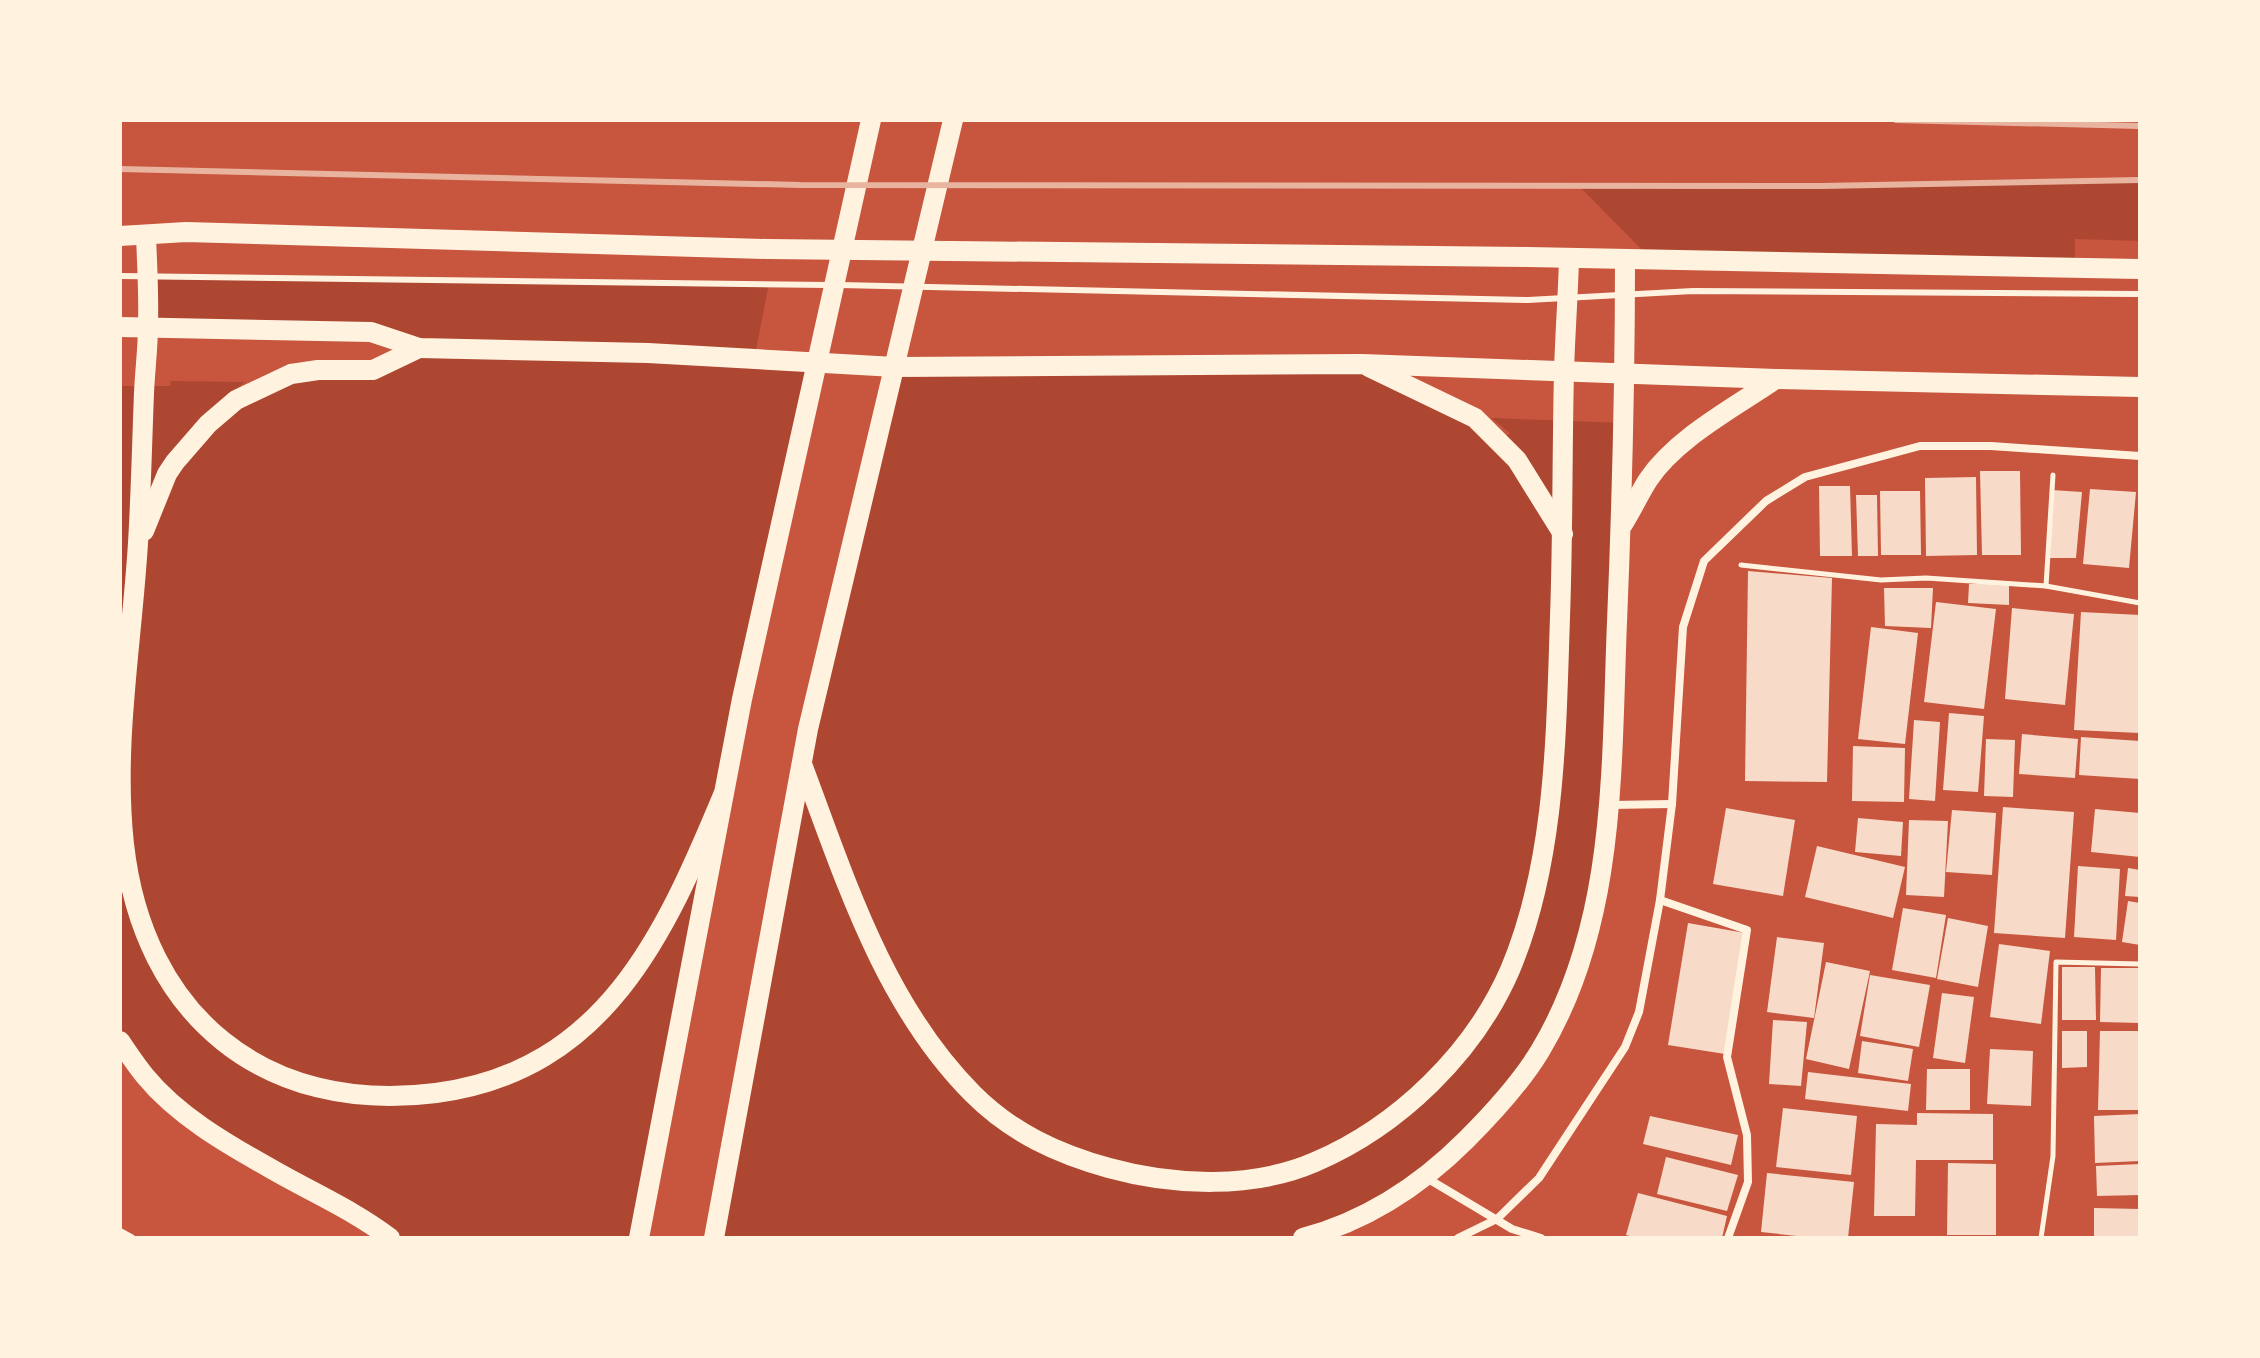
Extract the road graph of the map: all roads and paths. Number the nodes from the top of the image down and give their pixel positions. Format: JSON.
{"nodes":[{"id":1,"x":871,"y":120,"type":"edge"},
{"id":2,"x":953,"y":120,"type":"edge"},
{"id":3,"x":146,"y":235,"type":"junction"},
{"id":4,"x":120,"y":236,"type":"edge"},
{"id":5,"x":1569,"y":259,"type":"junction"},
{"id":6,"x":1625,"y":260,"type":"junction"},
{"id":7,"x":2140,"y":269,"type":"edge"},
{"id":8,"x":120,"y":276,"type":"edge"},
{"id":9,"x":147,"y":276,"type":"junction"},
{"id":10,"x":2140,"y":294,"type":"edge"},
{"id":11,"x":1625,"y":295,"type":"junction"},
{"id":12,"x":1568,"y":298,"type":"junction"},
{"id":13,"x":120,"y":327,"type":"edge"},
{"id":14,"x":148,"y":327,"type":"junction"},
{"id":15,"x":419,"y":348,"type":"junction"},
{"id":16,"x":817,"y":364,"type":"junction"},
{"id":17,"x":1362,"y":364,"type":"junction"},
{"id":18,"x":895,"y":367,"type":"junction"},
{"id":19,"x":1564,"y":371,"type":"junction"},
{"id":20,"x":1625,"y":373,"type":"junction"},
{"id":21,"x":1776,"y":379,"type":"junction"},
{"id":22,"x":2140,"y":387,"type":"edge"},
{"id":23,"x":2055,"y":450,"type":"junction"},
{"id":24,"x":2140,"y":456,"type":"edge"},
{"id":25,"x":1621,"y":527,"type":"junction"},
{"id":26,"x":1563,"y":534,"type":"junction"},
{"id":27,"x":138,"y":546,"type":"junction"},
{"id":28,"x":1704,"y":561,"type":"junction"},
{"id":29,"x":2046,"y":586,"type":"junction"},
{"id":30,"x":2140,"y":603,"type":"edge"},
{"id":31,"x":802,"y":764,"type":"junction"},
{"id":32,"x":723,"y":795,"type":"junction"},
{"id":33,"x":1672,"y":804,"type":"junction"},
{"id":34,"x":1610,"y":805,"type":"junction"},
{"id":35,"x":1660,"y":900,"type":"junction"},
{"id":36,"x":2140,"y":964,"type":"edge"},
{"id":37,"x":120,"y":1041,"type":"edge"},
{"id":38,"x":1424,"y":1176,"type":"junction"},
{"id":39,"x":1497,"y":1219,"type":"junction"},
{"id":40,"x":120,"y":1232,"type":"edge"},
{"id":41,"x":131,"y":1238,"type":"edge"},
{"id":42,"x":390,"y":1238,"type":"edge"},
{"id":43,"x":639,"y":1238,"type":"edge"},
{"id":44,"x":714,"y":1238,"type":"edge"},
{"id":45,"x":1303,"y":1238,"type":"edge"},
{"id":46,"x":1458,"y":1238,"type":"edge"},
{"id":47,"x":1541,"y":1238,"type":"edge"},
{"id":48,"x":1728,"y":1238,"type":"edge"},
{"id":49,"x":2041,"y":1238,"type":"edge"}],
"edges":[{"from":1,"to":16,"type":"main road"},
{"from":2,"to":18,"type":"main road"},
{"from":3,"to":4,"type":"main road"},
{"from":3,"to":5,"type":"main road"},
{"from":3,"to":9,"type":"main road"},
{"from":5,"to":6,"type":"main road"},
{"from":5,"to":12,"type":"main road"},
{"from":6,"to":7,"type":"main road"},
{"from":6,"to":11,"type":"main road"},
{"from":8,"to":9,"type":"lane"},
{"from":9,"to":12,"type":"lane"},
{"from":9,"to":14,"type":"main road"},
{"from":10,"to":11,"type":"lane"},
{"from":11,"to":12,"type":"lane"},
{"from":11,"to":20,"type":"main road"},
{"from":12,"to":19,"type":"main road"},
{"from":13,"to":14,"type":"main road"},
{"from":14,"to":15,"type":"main road"},
{"from":14,"to":27,"type":"main road"},
{"from":15,"to":16,"type":"main road"},
{"from":15,"to":27,"type":"main road"},
{"from":16,"to":18,"type":"main road"},
{"from":16,"to":32,"type":"main road"},
{"from":17,"to":18,"type":"main road"},
{"from":17,"to":19,"type":"main road"},
{"from":17,"to":26,"type":"main road"},
{"from":18,"to":31,"type":"main road"},
{"from":19,"to":20,"type":"main road"},
{"from":19,"to":26,"type":"main road"},
{"from":20,"to":21,"type":"main road"},
{"from":20,"to":25,"type":"main road"},
{"from":21,"to":22,"type":"main road"},
{"from":21,"to":25,"type":"main road"},
{"from":23,"to":24,"type":"street"},
{"from":23,"to":28,"type":"street"},
{"from":23,"to":29,"type":"path"},
{"from":25,"to":34,"type":"main road"},
{"from":26,"to":31,"type":"main road"},
{"from":27,"to":32,"type":"main road"},
{"from":28,"to":29,"type":"path"},
{"from":28,"to":33,"type":"street"},
{"from":29,"to":30,"type":"path"},
{"from":31,"to":44,"type":"main road"},
{"from":32,"to":43,"type":"main road"},
{"from":33,"to":34,"type":"street"},
{"from":33,"to":35,"type":"street"},
{"from":34,"to":38,"type":"main road"},
{"from":35,"to":39,"type":"street"},
{"from":35,"to":48,"type":"street"},
{"from":36,"to":49,"type":"path"},
{"from":37,"to":42,"type":"main road"},
{"from":38,"to":39,"type":"street"},
{"from":38,"to":45,"type":"main road"},
{"from":39,"to":46,"type":"street"},
{"from":39,"to":47,"type":"street"},
{"from":40,"to":41,"type":"street"}]}
